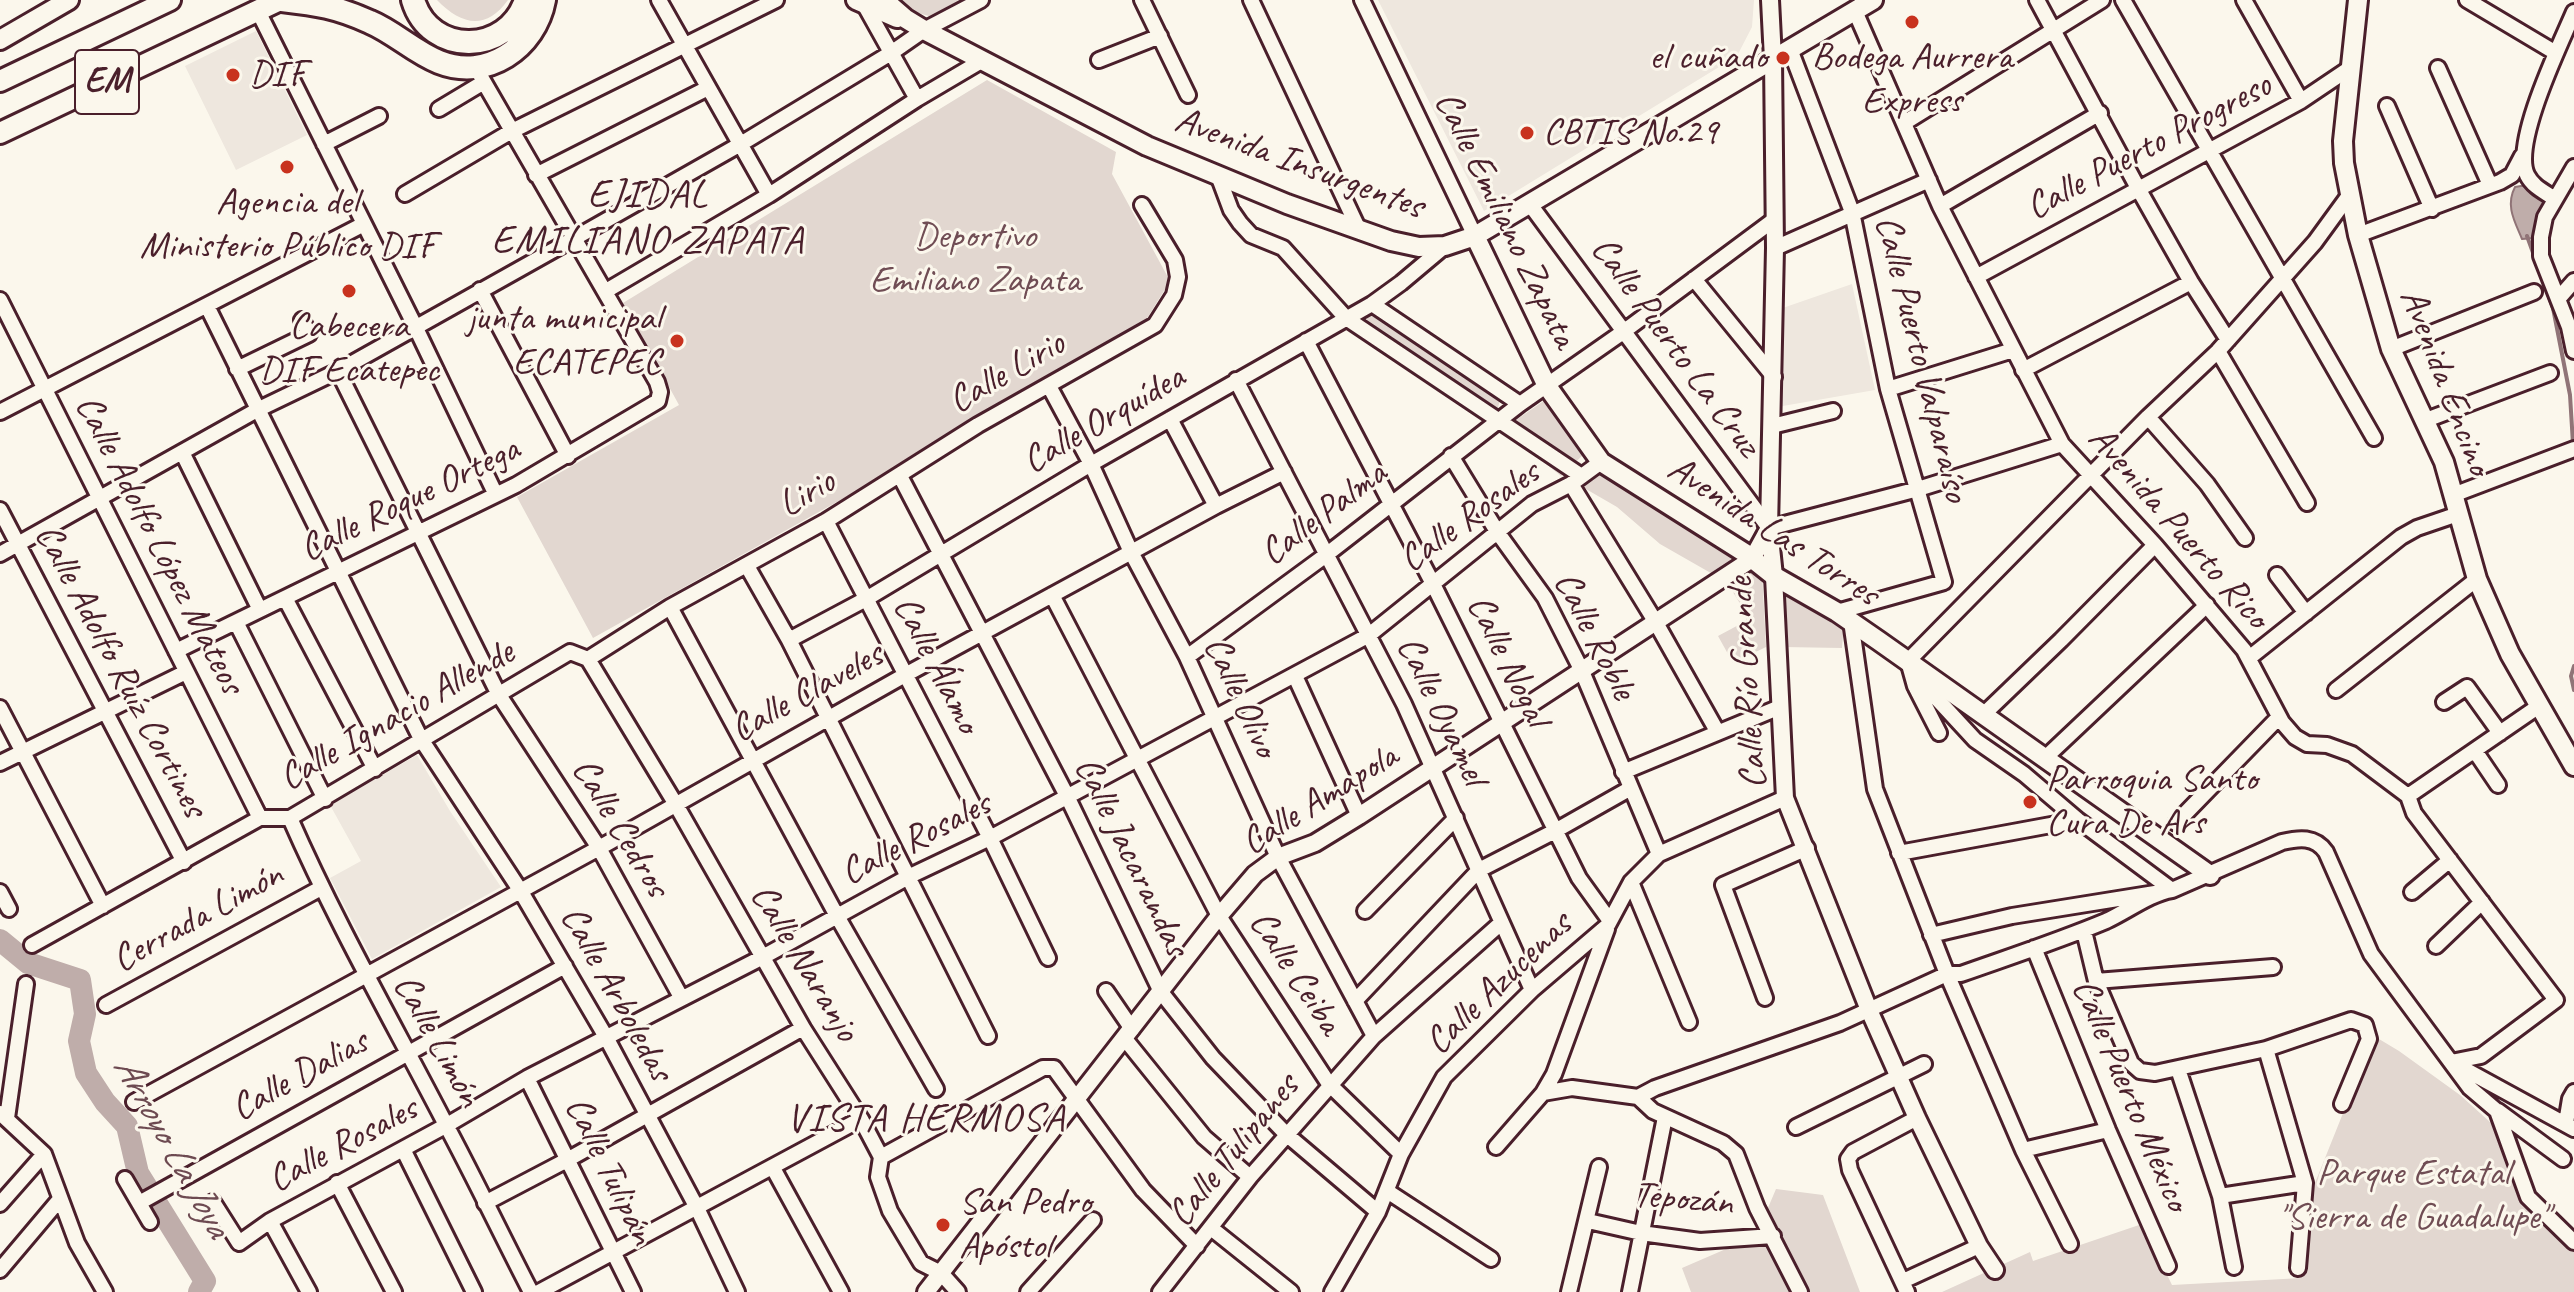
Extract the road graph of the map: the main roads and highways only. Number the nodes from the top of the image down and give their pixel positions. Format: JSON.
{"nodes":[{"id":1,"x":69,"y":0,"type":"edge"},
{"id":2,"x":170,"y":0,"type":"edge"},
{"id":3,"x":281,"y":0,"type":"edge"},
{"id":4,"x":413,"y":0,"type":"edge"},
{"id":5,"x":526,"y":0,"type":"edge"},
{"id":6,"x":544,"y":0,"type":"edge"},
{"id":7,"x":884,"y":0,"type":"edge"},
{"id":8,"x":1873,"y":0,"type":"edge"},
{"id":9,"x":2358,"y":0,"type":"edge"},
{"id":10,"x":860,"y":2,"type":"edge"},
{"id":11,"x":906,"y":19,"type":"junction"},
{"id":12,"x":0,"y":40,"type":"edge"},
{"id":13,"x":0,"y":81,"type":"edge"},
{"id":14,"x":0,"y":133,"type":"edge"},
{"id":15,"x":1475,"y":236,"type":"junction"},
{"id":16,"x":1601,"y":462,"type":"joint"},
{"id":17,"x":2574,"y":766,"type":"edge"},
{"id":18,"x":2210,"y":875,"type":"road end"}],
"edges":[{"from":1,"to":12,"type":"main road"},
{"from":2,"to":13,"type":"main road","number":"EM"},
{"from":3,"to":6,"type":"highway"},
{"from":3,"to":14,"type":"main road","number":"EM"},
{"from":4,"to":5,"type":"highway"},
{"from":7,"to":11,"type":"main road","name":"Avenida Insurgentes"},
{"from":8,"to":15,"type":"main road","name":"Avenida Insurgentes"},
{"from":9,"to":17,"type":"main road","name":"Avenida Encino"},
{"from":10,"to":11,"type":"main road","name":"Avenida Insurgentes"},
{"from":11,"to":15,"type":"main road","name":"Avenida Insurgentes"},
{"from":15,"to":16,"type":"main road","name":"Calle Emiliano Zapata"},
{"from":16,"to":18,"type":"main road","name":"Avenida Las Torres"}]}
